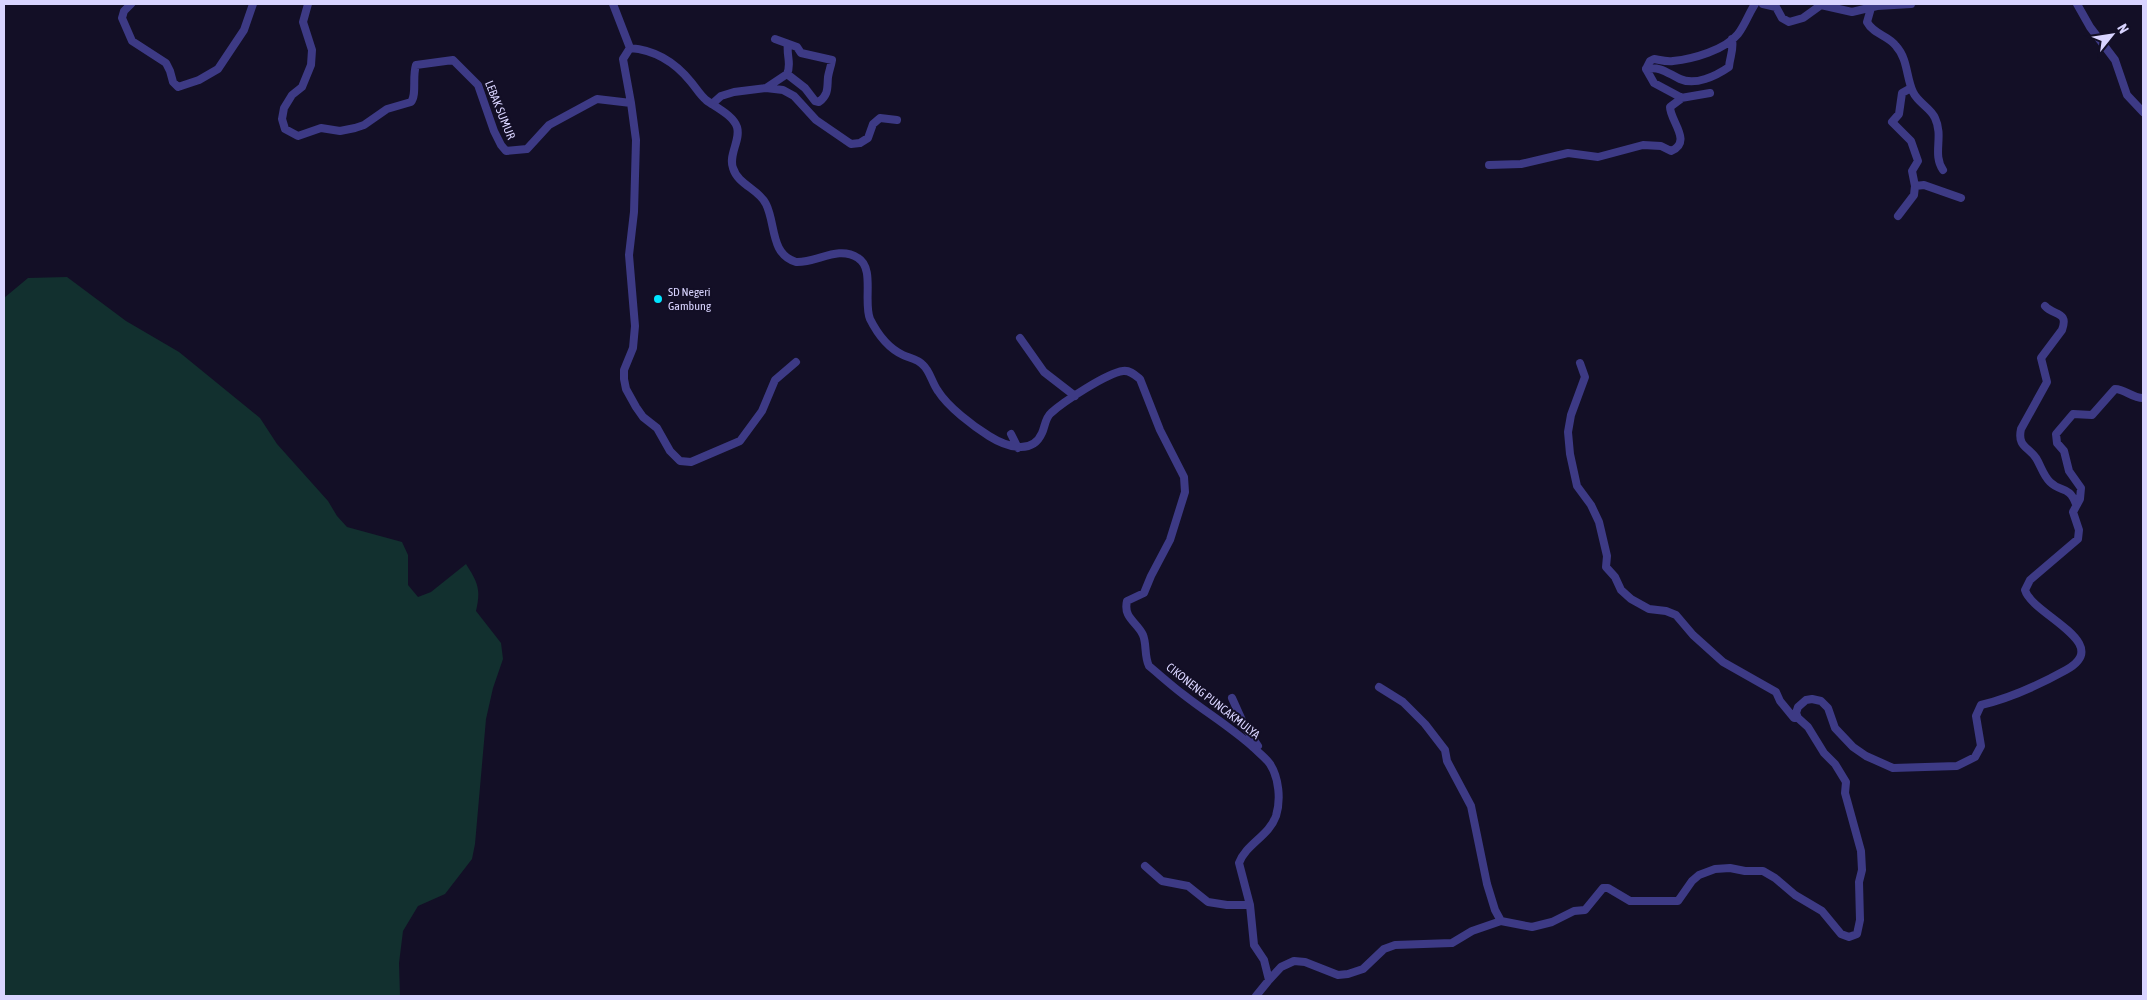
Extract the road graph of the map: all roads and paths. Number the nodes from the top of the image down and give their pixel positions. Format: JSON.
{"nodes":[{"id":1,"x":131,"y":4,"type":"edge"},
{"id":2,"x":252,"y":4,"type":"edge"},
{"id":3,"x":308,"y":4,"type":"edge"},
{"id":4,"x":613,"y":4,"type":"edge"},
{"id":5,"x":1755,"y":4,"type":"edge"},
{"id":6,"x":1763,"y":4,"type":"edge"},
{"id":7,"x":1911,"y":4,"type":"edge"},
{"id":8,"x":2077,"y":4,"type":"edge"},
{"id":9,"x":1871,"y":8,"type":"junction"},
{"id":10,"x":775,"y":39,"type":"dead end"},
{"id":11,"x":1732,"y":39,"type":"junction"},
{"id":12,"x":788,"y":44,"type":"junction"},
{"id":13,"x":630,"y":48,"type":"junction"},
{"id":14,"x":1646,"y":69,"type":"junction"},
{"id":15,"x":787,"y":74,"type":"junction"},
{"id":16,"x":766,"y":88,"type":"junction"},
{"id":17,"x":1911,"y":88,"type":"junction"},
{"id":18,"x":1710,"y":94,"type":"dead end"},
{"id":19,"x":1682,"y":98,"type":"junction"},
{"id":20,"x":629,"y":103,"type":"junction"},
{"id":21,"x":712,"y":104,"type":"junction"},
{"id":22,"x":2143,"y":112,"type":"edge"},
{"id":23,"x":897,"y":120,"type":"dead end"},
{"id":24,"x":1489,"y":165,"type":"dead end"},
{"id":25,"x":1943,"y":170,"type":"dead end"},
{"id":26,"x":1915,"y":186,"type":"junction"},
{"id":27,"x":1961,"y":198,"type":"dead end"},
{"id":28,"x":1898,"y":216,"type":"dead end"},
{"id":29,"x":2045,"y":306,"type":"dead end"},
{"id":30,"x":1020,"y":338,"type":"dead end"},
{"id":31,"x":796,"y":362,"type":"dead end"},
{"id":32,"x":1580,"y":363,"type":"dead end"},
{"id":33,"x":1075,"y":396,"type":"junction"},
{"id":34,"x":2143,"y":398,"type":"edge"},
{"id":35,"x":1011,"y":434,"type":"dead end"},
{"id":36,"x":1018,"y":448,"type":"junction"},
{"id":37,"x":2076,"y":504,"type":"junction"},
{"id":38,"x":1379,"y":688,"type":"dead end"},
{"id":39,"x":1232,"y":698,"type":"dead end"},
{"id":40,"x":1798,"y":718,"type":"junction"},
{"id":41,"x":1270,"y":764,"type":"junction"},
{"id":42,"x":1145,"y":866,"type":"dead end"},
{"id":43,"x":1250,"y":905,"type":"junction"},
{"id":44,"x":1501,"y":921,"type":"junction"},
{"id":45,"x":1269,"y":980,"type":"junction"},
{"id":46,"x":1256,"y":996,"type":"edge"}],
"edges":[{"from":1,"to":2,"type":"street"},
{"from":3,"to":20,"type":"street","name":"LEBAK SUMUR"},
{"from":4,"to":13,"type":"street"},
{"from":5,"to":11,"type":"street"},
{"from":6,"to":9,"type":"street"},
{"from":7,"to":9,"type":"street"},
{"from":8,"to":22,"type":"street"},
{"from":9,"to":17,"type":"street"},
{"from":10,"to":12,"type":"street"},
{"from":11,"to":14,"type":"street"},
{"from":11,"to":14,"type":"street"},
{"from":12,"to":15,"type":"street"},
{"from":12,"to":15,"type":"street"},
{"from":13,"to":20,"type":"street"},
{"from":13,"to":21,"type":"street"},
{"from":14,"to":19,"type":"street"},
{"from":15,"to":16,"type":"street"},
{"from":16,"to":21,"type":"street"},
{"from":16,"to":23,"type":"street"},
{"from":17,"to":25,"type":"street"},
{"from":17,"to":26,"type":"street"},
{"from":18,"to":19,"type":"street"},
{"from":19,"to":24,"type":"street"},
{"from":20,"to":31,"type":"street"},
{"from":21,"to":36,"type":"street"},
{"from":26,"to":27,"type":"street"},
{"from":26,"to":28,"type":"street"},
{"from":29,"to":37,"type":"street"},
{"from":30,"to":33,"type":"street"},
{"from":32,"to":40,"type":"street"},
{"from":33,"to":36,"type":"street","name":"CIKONENG PUNCAKMULYA"},
{"from":33,"to":41,"type":"street","name":"CIKONENG PUNCAKMULYA"},
{"from":34,"to":37,"type":"street"},
{"from":35,"to":36,"type":"street"},
{"from":37,"to":40,"type":"street"},
{"from":38,"to":44,"type":"street"},
{"from":39,"to":41,"type":"street"},
{"from":40,"to":44,"type":"street"},
{"from":41,"to":43,"type":"street","name":"CIKONENG PUNCAKMULYA"},
{"from":42,"to":43,"type":"street"},
{"from":43,"to":45,"type":"street","name":"CIKONENG PUNCAKMULYA"},
{"from":44,"to":45,"type":"street"},
{"from":45,"to":46,"type":"street"}]}
